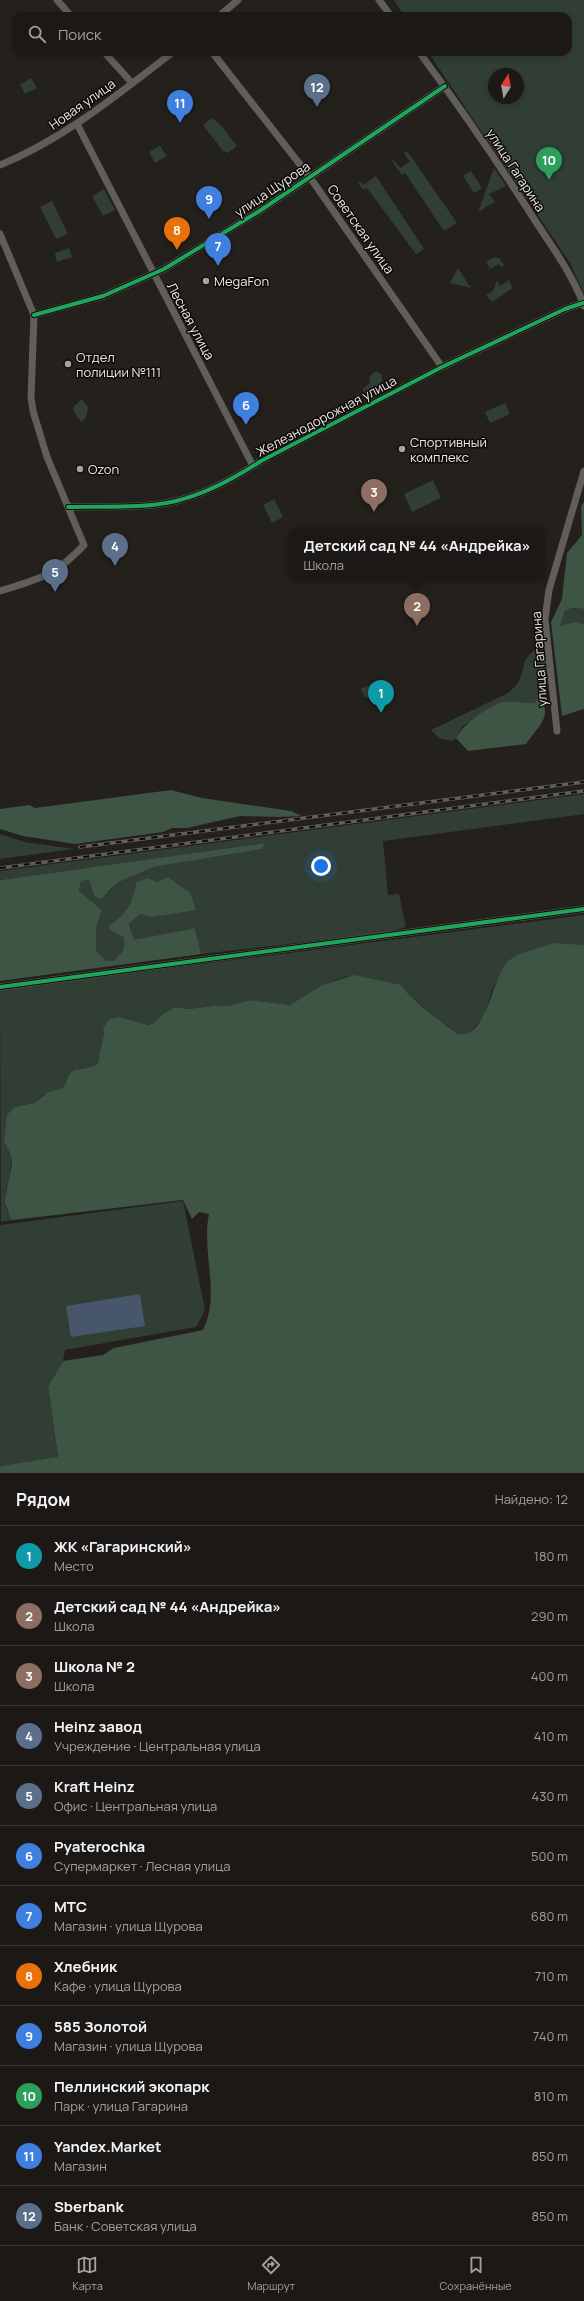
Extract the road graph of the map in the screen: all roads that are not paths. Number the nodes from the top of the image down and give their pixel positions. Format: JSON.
{"nodes":[{"id":1,"x":56,"y":0,"type":"edge"},
{"id":2,"x":238,"y":0,"type":"edge"},
{"id":3,"x":379,"y":0,"type":"edge"},
{"id":4,"x":67,"y":12,"type":"edge"},
{"id":5,"x":224,"y":12,"type":"edge"},
{"id":6,"x":388,"y":12,"type":"edge"},
{"id":7,"x":108,"y":56,"type":"edge"},
{"id":8,"x":168,"y":56,"type":"edge"},
{"id":9,"x":215,"y":56,"type":"edge"},
{"id":10,"x":422,"y":56,"type":"edge"},
{"id":11,"x":132,"y":83,"type":"junction"},
{"id":12,"x":445,"y":86,"type":"junction"},
{"id":13,"x":77,"y":124,"type":"junction"},
{"id":14,"x":0,"y":165,"type":"edge"},
{"id":15,"x":309,"y":176,"type":"junction"},
{"id":16,"x":0,"y":234,"type":"edge"},
{"id":17,"x":154,"y":274,"type":"junction"},
{"id":18,"x":583,"y":305,"type":"edge"},
{"id":19,"x":34,"y":315,"type":"junction"},
{"id":20,"x":442,"y":367,"type":"junction"},
{"id":21,"x":254,"y":466,"type":"junction"},
{"id":22,"x":584,"y":471,"type":"edge"},
{"id":23,"x":68,"y":507,"type":"junction"},
{"id":24,"x":0,"y":591,"type":"edge"},
{"id":25,"x":557,"y":731,"type":"dead end"},
{"id":26,"x":584,"y":909,"type":"edge"},
{"id":27,"x":0,"y":987,"type":"edge"}],
"edges":[{"from":1,"to":4,"type":"street"},
{"from":2,"to":5,"type":"street"},
{"from":3,"to":6,"type":"street"},
{"from":7,"to":11,"type":"street"},
{"from":8,"to":11,"type":"street","name":"Новая улица"},
{"from":9,"to":15,"type":"street","name":"Советская улица"},
{"from":10,"to":12,"type":"street","name":"улица Гагарина"},
{"from":11,"to":13,"type":"street","name":"Новая улица"},
{"from":12,"to":15,"type":"street","name":"улица Щурова"},
{"from":12,"to":18,"type":"street","name":"улица Гагарина"},
{"from":13,"to":14,"type":"street","name":"Новая улица"},
{"from":13,"to":17,"type":"street","name":"Лесная улица"},
{"from":15,"to":17,"type":"street","name":"улица Щурова"},
{"from":15,"to":20,"type":"street","name":"Советская улица"},
{"from":16,"to":19,"type":"street"},
{"from":17,"to":19,"type":"street","name":"улица Щурова"},
{"from":17,"to":21,"type":"street","name":"Лесная улица"},
{"from":18,"to":20,"type":"street","name":"Железнодорожная улица"},
{"from":19,"to":23,"type":"street"},
{"from":20,"to":21,"type":"street","name":"Железнодорожная улица"},
{"from":21,"to":23,"type":"street","name":"Железнодорожная улица"},
{"from":22,"to":25,"type":"street","name":"улица Гагарина"},
{"from":23,"to":24,"type":"street"},
{"from":26,"to":27,"type":"street"}]}
